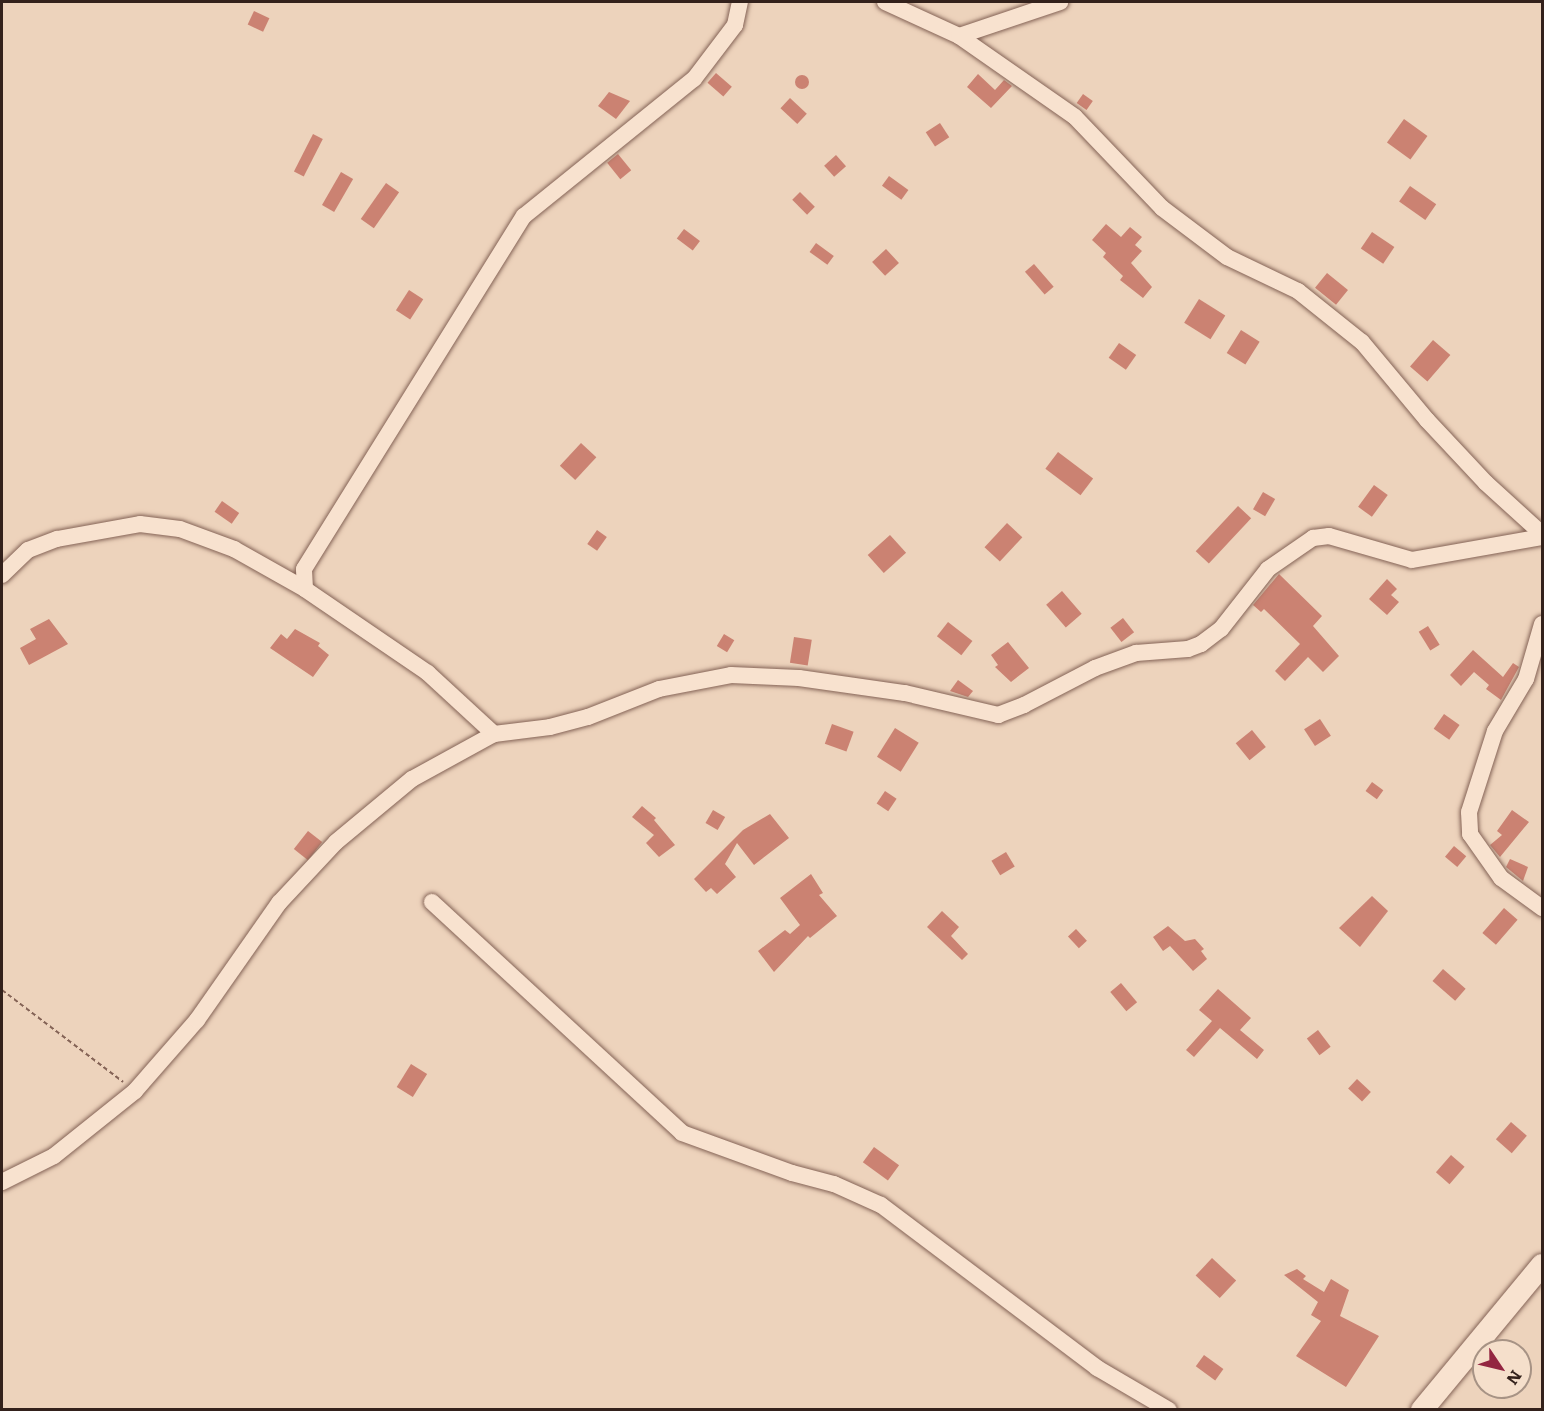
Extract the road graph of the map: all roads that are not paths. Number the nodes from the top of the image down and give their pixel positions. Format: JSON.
{"nodes":[{"id":1,"x":740,"y":2,"type":"edge"},
{"id":2,"x":885,"y":2,"type":"edge"},
{"id":3,"x":1060,"y":2,"type":"edge"},
{"id":4,"x":959,"y":36,"type":"junction"},
{"id":5,"x":1542,"y":536,"type":"edge"},
{"id":6,"x":2,"y":575,"type":"edge"},
{"id":7,"x":305,"y":589,"type":"junction"},
{"id":8,"x":1542,"y":624,"type":"edge"},
{"id":9,"x":494,"y":734,"type":"junction"},
{"id":10,"x":432,"y":902,"type":"dead end"},
{"id":11,"x":1542,"y":908,"type":"edge"},
{"id":12,"x":2,"y":1182,"type":"edge"},
{"id":13,"x":1542,"y":1265,"type":"edge"},
{"id":14,"x":1169,"y":1410,"type":"edge"},
{"id":15,"x":1422,"y":1410,"type":"edge"}],
"edges":[{"from":1,"to":7,"type":"street"},
{"from":2,"to":4,"type":"street"},
{"from":3,"to":4,"type":"street"},
{"from":4,"to":5,"type":"street"},
{"from":5,"to":9,"type":"street"},
{"from":6,"to":7,"type":"street"},
{"from":7,"to":9,"type":"street"},
{"from":8,"to":11,"type":"street"},
{"from":9,"to":12,"type":"street"},
{"from":10,"to":14,"type":"street"},
{"from":13,"to":15,"type":"main road"}]}
